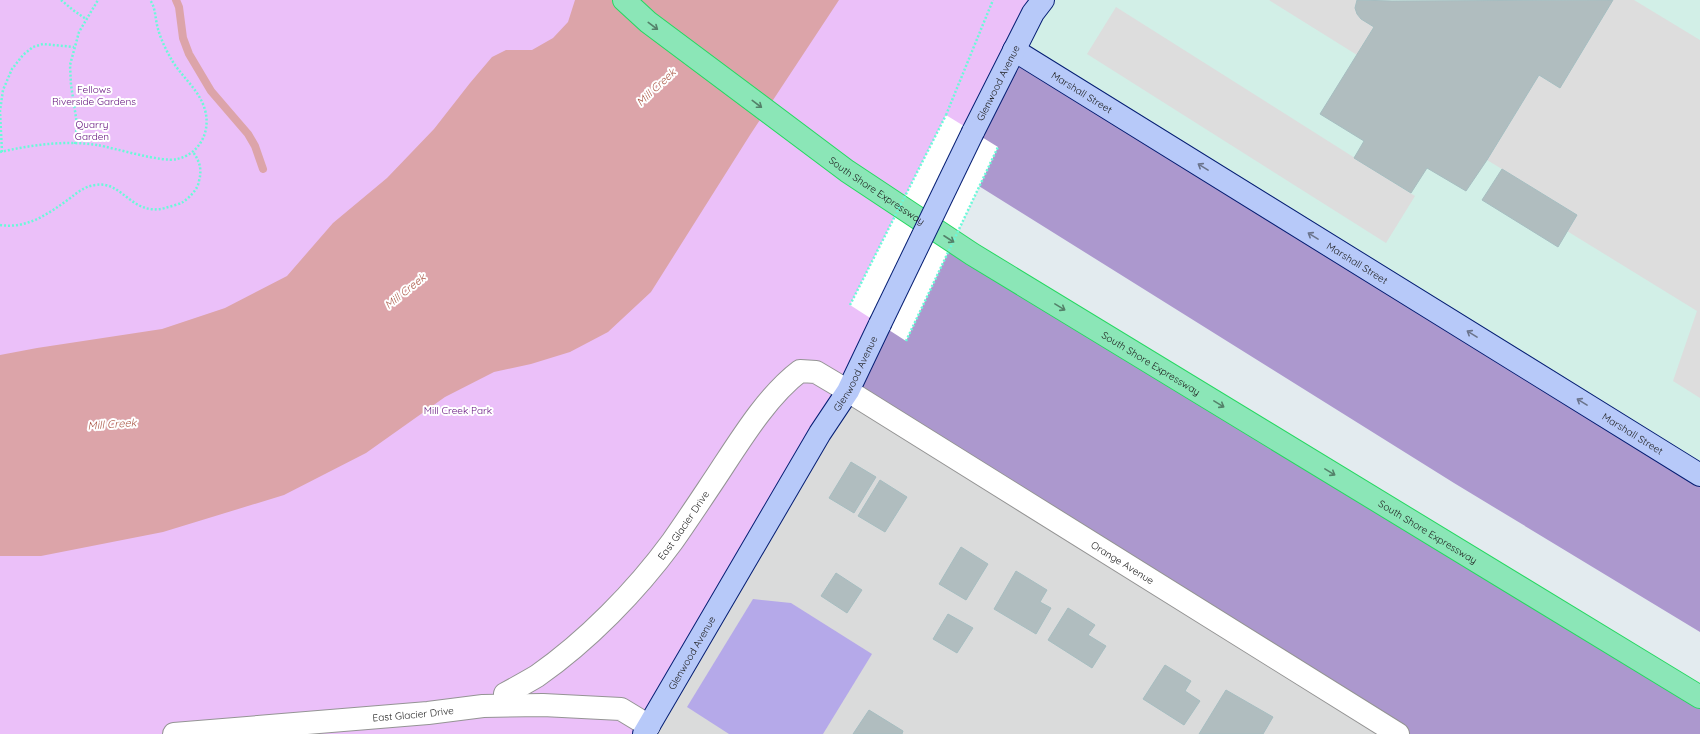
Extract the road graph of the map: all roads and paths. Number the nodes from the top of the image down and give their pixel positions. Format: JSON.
{"nodes":[{"id":1,"x":61,"y":0,"type":"edge"},
{"id":2,"x":98,"y":0,"type":"edge"},
{"id":3,"x":150,"y":0,"type":"edge"},
{"id":4,"x":624,"y":0,"type":"edge"},
{"id":5,"x":993,"y":0,"type":"edge"},
{"id":6,"x":1043,"y":0,"type":"edge"},
{"id":7,"x":86,"y":18,"type":"junction"},
{"id":8,"x":74,"y":47,"type":"junction"},
{"id":9,"x":1014,"y":50,"type":"junction"},
{"id":10,"x":75,"y":144,"type":"junction"},
{"id":11,"x":998,"y":147,"type":"dead end"},
{"id":12,"x":1,"y":152,"type":"edge"},
{"id":13,"x":193,"y":152,"type":"junction"},
{"id":14,"x":0,"y":225,"type":"edge"},
{"id":15,"x":850,"y":305,"type":"dead end"},
{"id":16,"x":906,"y":341,"type":"dead end"},
{"id":17,"x":848,"y":391,"type":"junction"},
{"id":18,"x":1700,"y":475,"type":"edge"},
{"id":19,"x":505,"y":694,"type":"dead end"},
{"id":20,"x":1700,"y":697,"type":"edge"},
{"id":21,"x":652,"y":731,"type":"edge"},
{"id":22,"x":174,"y":734,"type":"edge"},
{"id":23,"x":1398,"y":734,"type":"edge"}],
"edges":[{"from":1,"to":7,"type":"path"},
{"from":2,"to":7,"type":"path"},
{"from":3,"to":13,"type":"path"},
{"from":4,"to":20,"type":"highway","name":"South Shore Expressway","one_way":true},
{"from":5,"to":15,"type":"path","bridge":true},
{"from":6,"to":9,"type":"main road","name":"Glenwood Avenue"},
{"from":7,"to":8,"type":"path"},
{"from":8,"to":10,"type":"path"},
{"from":8,"to":12,"type":"path"},
{"from":9,"to":17,"type":"main road","name":"Glenwood Avenue","bridge":true},
{"from":18,"to":9,"type":"main road","name":"Marshall Street","one_way":true},
{"from":10,"to":12,"type":"path"},
{"from":10,"to":13,"type":"path"},
{"from":11,"to":16,"type":"path","bridge":true},
{"from":13,"to":14,"type":"path"},
{"from":17,"to":19,"type":"street","name":"East Glacier Drive"},
{"from":17,"to":21,"type":"main road","name":"Glenwood Avenue"},
{"from":17,"to":23,"type":"street","name":"Orange Avenue"},
{"from":21,"to":22,"type":"street","name":"East Glacier Drive"}]}
